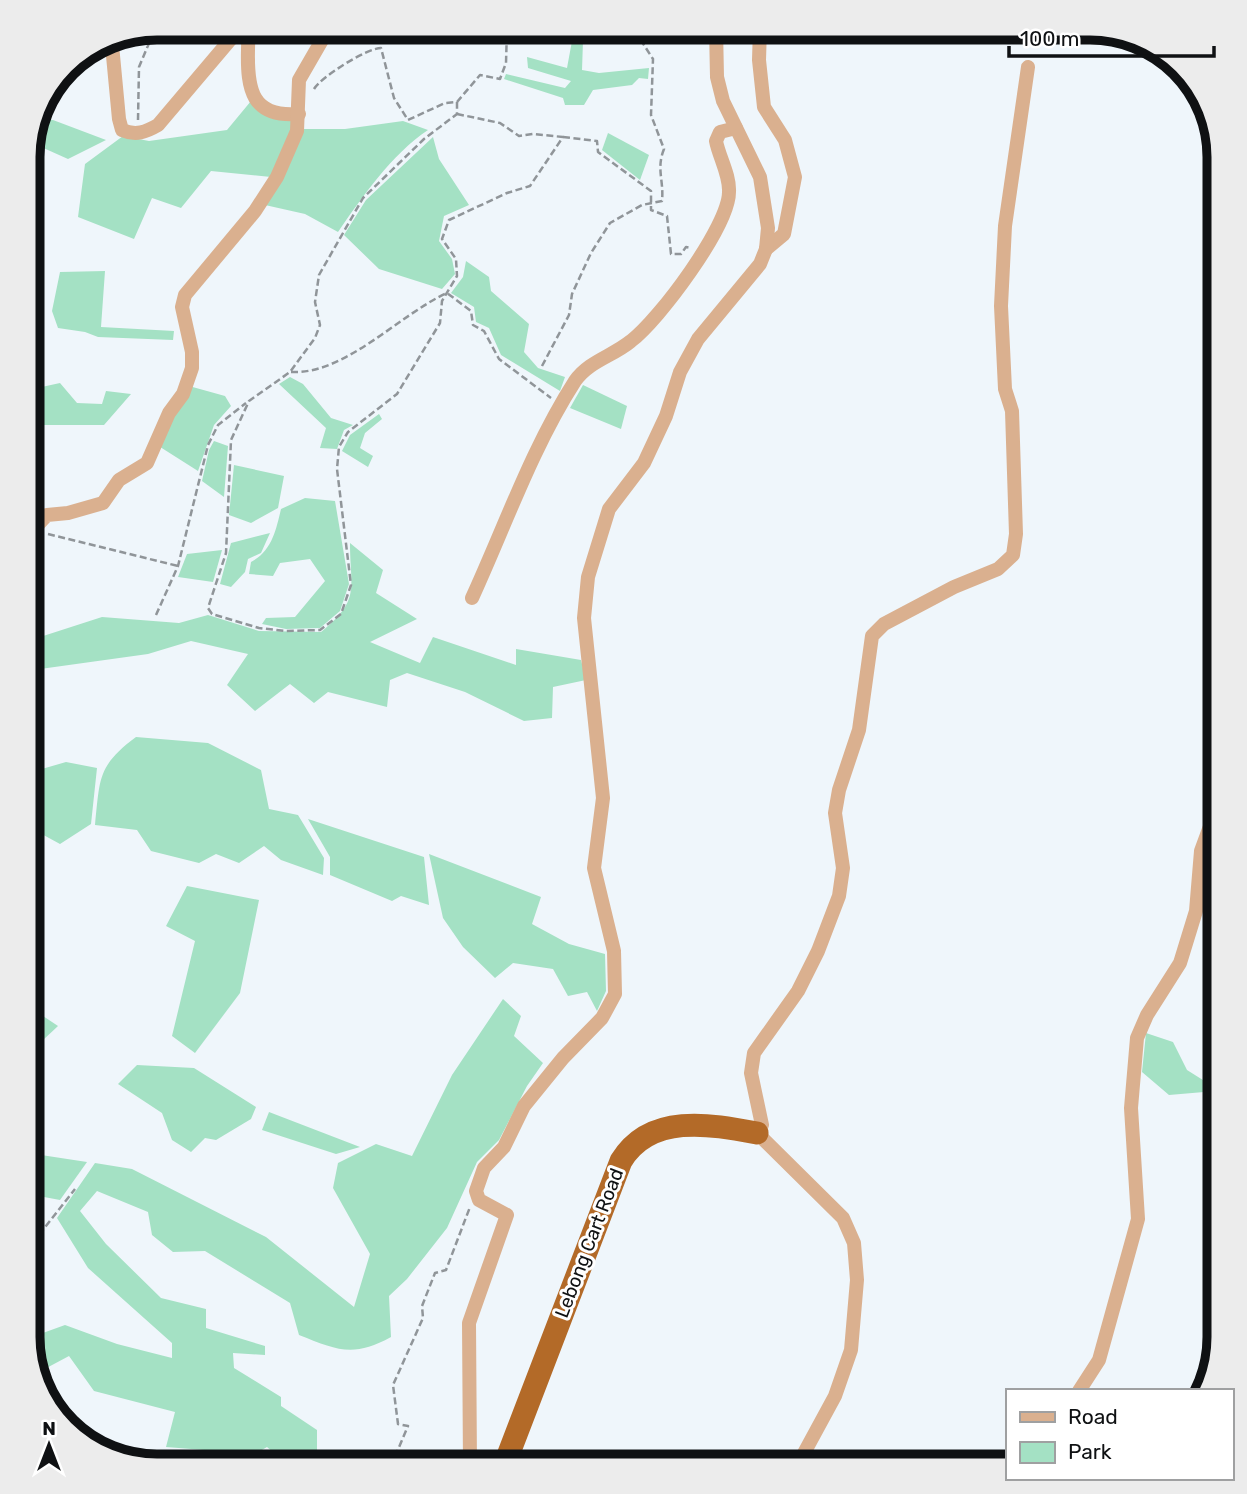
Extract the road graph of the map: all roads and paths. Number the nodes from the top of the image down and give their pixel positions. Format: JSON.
{"nodes":[{"id":1,"x":230,"y":40,"type":"edge"},
{"id":2,"x":249,"y":40,"type":"edge"},
{"id":3,"x":322,"y":40,"type":"edge"},
{"id":4,"x":507,"y":40,"type":"edge"},
{"id":5,"x":642,"y":40,"type":"edge"},
{"id":6,"x":716,"y":40,"type":"edge"},
{"id":7,"x":761,"y":40,"type":"edge"},
{"id":8,"x":150,"y":41,"type":"edge"},
{"id":9,"x":112,"y":49,"type":"edge"},
{"id":10,"x":1028,"y":67,"type":"dead end"},
{"id":11,"x":457,"y":102,"type":"junction"},
{"id":12,"x":299,"y":110,"type":"junction"},
{"id":13,"x":457,"y":114,"type":"junction"},
{"id":14,"x":736,"y":128,"type":"junction"},
{"id":15,"x":139,"y":134,"type":"junction"},
{"id":16,"x":563,"y":137,"type":"junction"},
{"id":17,"x":653,"y":205,"type":"junction"},
{"id":18,"x":766,"y":249,"type":"junction"},
{"id":19,"x":704,"y":251,"type":"junction"},
{"id":20,"x":447,"y":293,"type":"junction"},
{"id":21,"x":542,"y":366,"type":"dead end"},
{"id":22,"x":290,"y":372,"type":"junction"},
{"id":23,"x":249,"y":401,"type":"junction"},
{"id":24,"x":563,"y":404,"type":"junction"},
{"id":25,"x":40,"y":525,"type":"edge"},
{"id":26,"x":40,"y":539,"type":"edge"},
{"id":27,"x":178,"y":566,"type":"junction"},
{"id":28,"x":472,"y":598,"type":"dead end"},
{"id":29,"x":156,"y":615,"type":"dead end"},
{"id":30,"x":1207,"y":834,"type":"edge"},
{"id":31,"x":757,"y":1133,"type":"junction"},
{"id":32,"x":75,"y":1189,"type":"dead end"},
{"id":33,"x":476,"y":1191,"type":"junction"},
{"id":34,"x":40,"y":1232,"type":"edge"},
{"id":35,"x":1080,"y":1389,"type":"edge"},
{"id":36,"x":396,"y":1454,"type":"edge"},
{"id":37,"x":470,"y":1454,"type":"edge"},
{"id":38,"x":509,"y":1454,"type":"edge"},
{"id":39,"x":804,"y":1454,"type":"edge"}],
"edges":[{"from":1,"to":15,"type":"street"},
{"from":2,"to":12,"type":"street"},
{"from":3,"to":12,"type":"street"},
{"from":4,"to":11,"type":"path"},
{"from":5,"to":17,"type":"path"},
{"from":6,"to":14,"type":"street"},
{"from":7,"to":18,"type":"street"},
{"from":8,"to":15,"type":"path"},
{"from":9,"to":15,"type":"street"},
{"from":10,"to":31,"type":"street"},
{"from":11,"to":12,"type":"path"},
{"from":11,"to":13,"type":"path"},
{"from":12,"to":25,"type":"street"},
{"from":13,"to":16,"type":"path"},
{"from":13,"to":22,"type":"path"},
{"from":14,"to":18,"type":"street"},
{"from":14,"to":19,"type":"street"},
{"from":16,"to":17,"type":"path"},
{"from":16,"to":20,"type":"path"},
{"from":17,"to":19,"type":"path"},
{"from":17,"to":21,"type":"path"},
{"from":18,"to":33,"type":"street"},
{"from":19,"to":24,"type":"street"},
{"from":20,"to":22,"type":"path"},
{"from":20,"to":23,"type":"path"},
{"from":20,"to":24,"type":"path"},
{"from":22,"to":23,"type":"path"},
{"from":23,"to":27,"type":"path"},
{"from":24,"to":28,"type":"street"},
{"from":26,"to":27,"type":"path"},
{"from":27,"to":29,"type":"path"},
{"from":30,"to":35,"type":"street"},
{"from":31,"to":38,"type":"highway","name":"Lebong Cart Road"},
{"from":31,"to":39,"type":"street"},
{"from":32,"to":34,"type":"path"},
{"from":33,"to":36,"type":"path"},
{"from":33,"to":37,"type":"street"}]}
